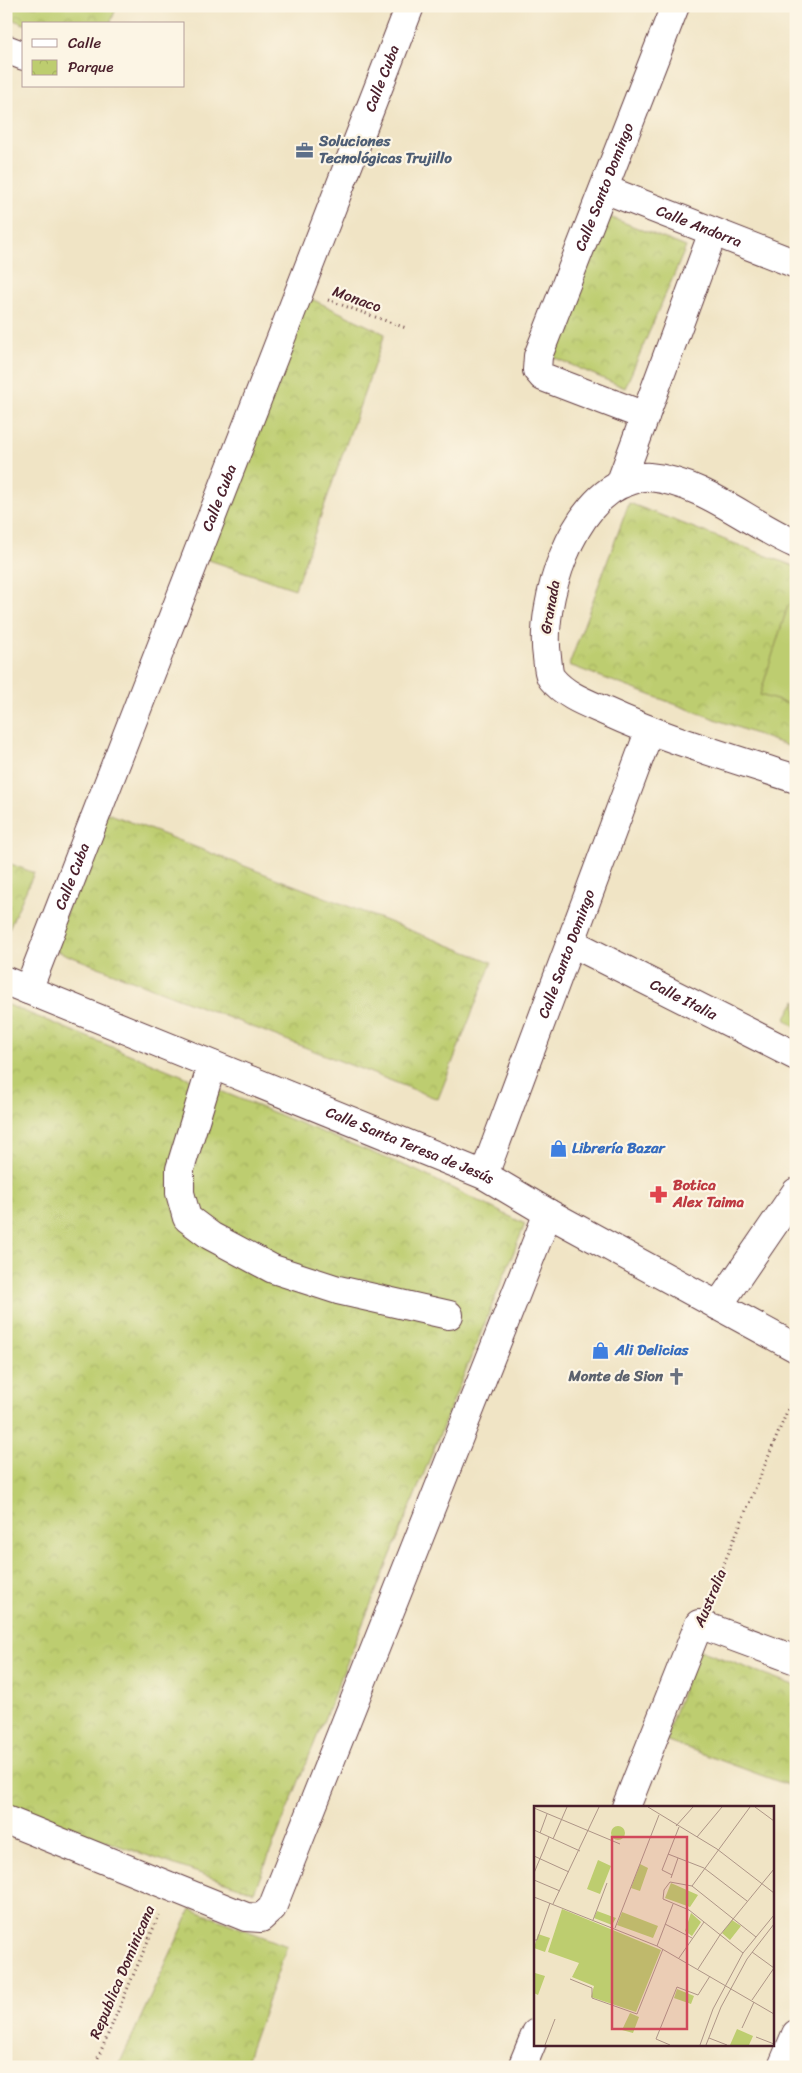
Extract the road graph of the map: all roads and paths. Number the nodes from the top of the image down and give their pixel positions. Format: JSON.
{"nodes":[{"id":1,"x":410,"y":6,"type":"edge"},
{"id":2,"x":675,"y":6,"type":"edge"},
{"id":3,"x":6,"y":49,"type":"edge"},
{"id":4,"x":22,"y":55,"type":"edge"},
{"id":5,"x":604,"y":189,"type":"junction"},
{"id":6,"x":713,"y":232,"type":"junction"},
{"id":7,"x":796,"y":264,"type":"edge"},
{"id":8,"x":300,"y":290,"type":"junction"},
{"id":9,"x":406,"y":328,"type":"dead end"},
{"id":10,"x":645,"y":416,"type":"junction"},
{"id":11,"x":620,"y":484,"type":"junction"},
{"id":12,"x":796,"y":544,"type":"edge"},
{"id":13,"x":649,"y":732,"type":"junction"},
{"id":14,"x":796,"y":779,"type":"edge"},
{"id":15,"x":572,"y":943,"type":"junction"},
{"id":16,"x":17,"y":986,"type":"edge"},
{"id":17,"x":796,"y":1056,"type":"edge"},
{"id":18,"x":212,"y":1065,"type":"junction"},
{"id":19,"x":484,"y":1176,"type":"junction"},
{"id":20,"x":796,"y":1192,"type":"edge"},
{"id":21,"x":548,"y":1213,"type":"junction"},
{"id":22,"x":718,"y":1306,"type":"junction"},
{"id":23,"x":449,"y":1315,"type":"dead end"},
{"id":24,"x":796,"y":1348,"type":"edge"},
{"id":25,"x":796,"y":1390,"type":"edge"},
{"id":26,"x":699,"y":1624,"type":"junction"},
{"id":27,"x":796,"y":1660,"type":"edge"},
{"id":28,"x":626,"y":1806,"type":"edge"},
{"id":29,"x":6,"y":1820,"type":"edge"},
{"id":30,"x":171,"y":1886,"type":"junction"},
{"id":31,"x":796,"y":2034,"type":"edge"},
{"id":32,"x":534,"y":2038,"type":"edge"},
{"id":33,"x":94,"y":2067,"type":"edge"},
{"id":34,"x":522,"y":2067,"type":"edge"},
{"id":35,"x":782,"y":2067,"type":"edge"}],
"edges":[{"from":1,"to":8,"type":"street","name":"Calle Cuba"},
{"from":2,"to":5,"type":"street","name":"Calle Santo Domingo"},
{"from":3,"to":4,"type":"street"},
{"from":5,"to":6,"type":"street","name":"Calle Andorra"},
{"from":5,"to":10,"type":"street","name":"Calle Santo Domingo"},
{"from":6,"to":7,"type":"street","name":"Calle Andorra"},
{"from":6,"to":10,"type":"street"},
{"from":8,"to":9,"type":"path","name":"Monaco"},
{"from":8,"to":16,"type":"street","name":"Calle Cuba"},
{"from":10,"to":11,"type":"street"},
{"from":11,"to":12,"type":"street","name":"Granada"},
{"from":11,"to":13,"type":"street","name":"Granada"},
{"from":13,"to":14,"type":"street","name":"Granada"},
{"from":13,"to":15,"type":"street","name":"Calle Santo Domingo"},
{"from":15,"to":17,"type":"street","name":"Calle Italia"},
{"from":15,"to":19,"type":"street","name":"Calle Santo Domingo"},
{"from":16,"to":18,"type":"street","name":"Calle Santa Teresa de Jesús"},
{"from":18,"to":19,"type":"street","name":"Calle Santa Teresa de Jesús"},
{"from":18,"to":23,"type":"street"},
{"from":19,"to":21,"type":"street","name":"Calle Santa Teresa de Jesús"},
{"from":20,"to":22,"type":"street"},
{"from":21,"to":22,"type":"street","name":"Calle Santa Teresa de Jesús"},
{"from":21,"to":30,"type":"street"},
{"from":22,"to":24,"type":"street","name":"Calle Santa Teresa de Jesús"},
{"from":25,"to":26,"type":"path","name":"Australia"},
{"from":26,"to":27,"type":"street"},
{"from":26,"to":28,"type":"street","name":"Australia"},
{"from":29,"to":30,"type":"street"},
{"from":30,"to":33,"type":"path","name":"Republica Dominicana"},
{"from":31,"to":35,"type":"street"},
{"from":32,"to":34,"type":"street"}]}
